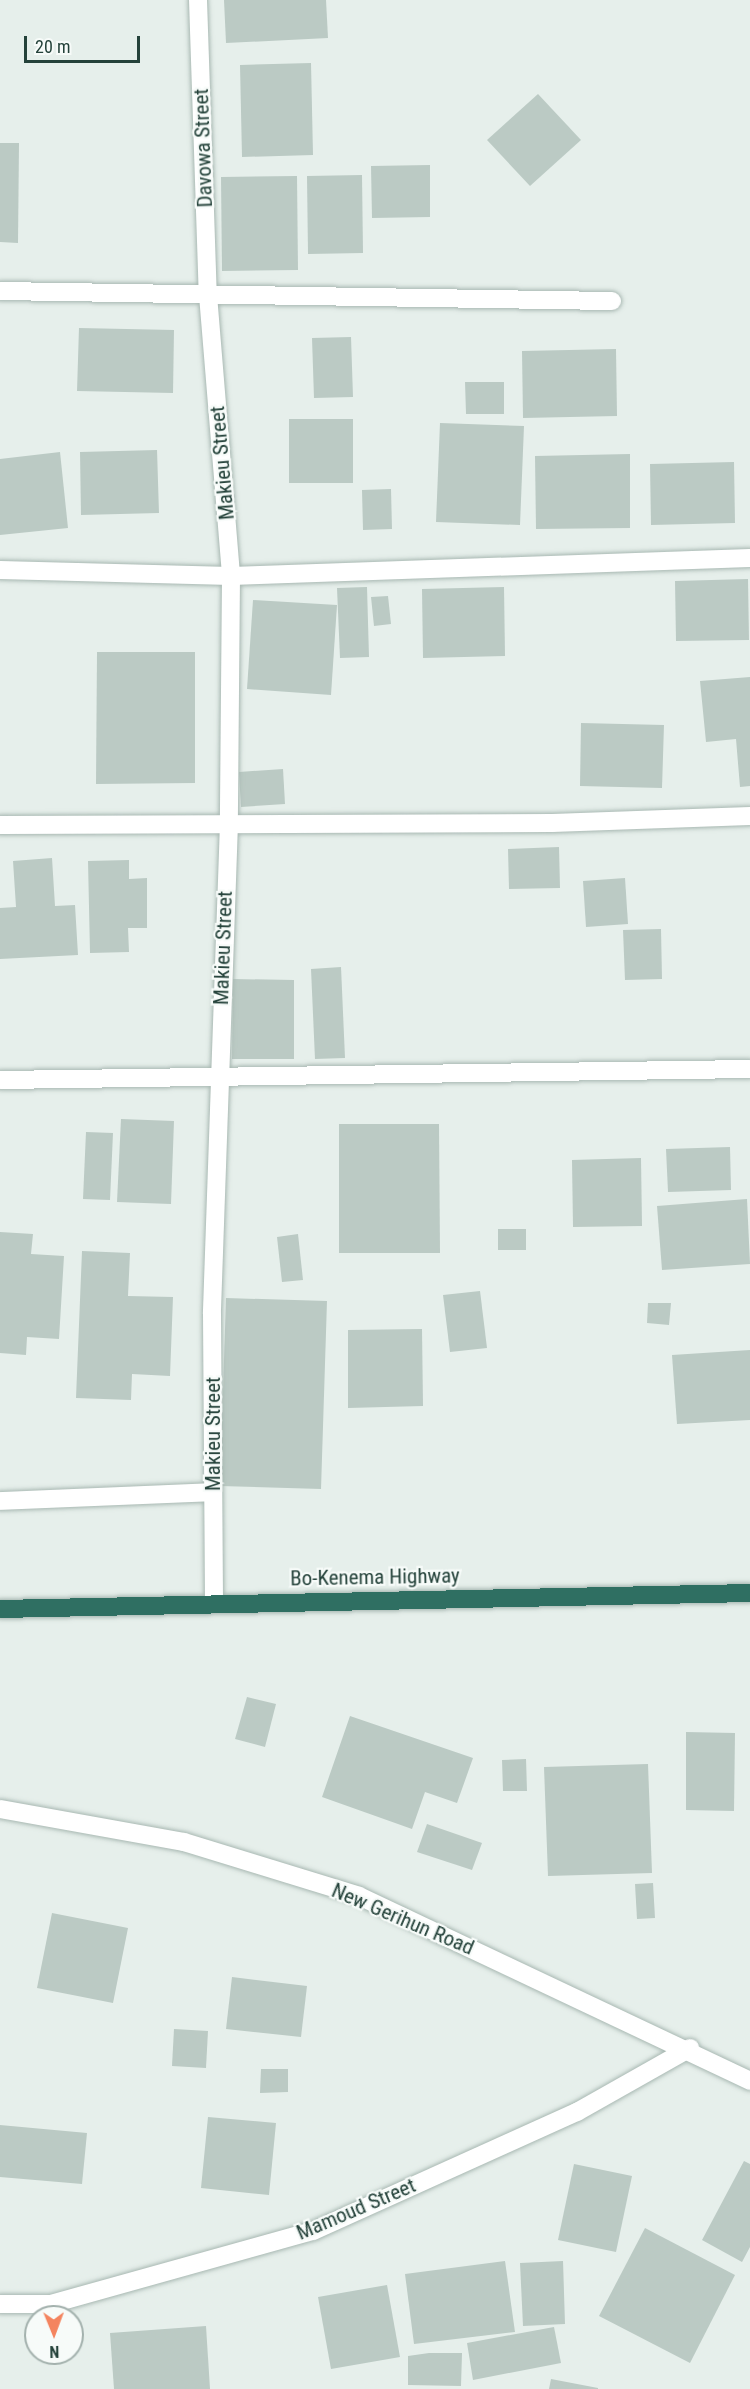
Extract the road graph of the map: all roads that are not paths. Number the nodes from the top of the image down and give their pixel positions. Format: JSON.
{"nodes":[{"id":1,"x":198,"y":0,"type":"edge"},
{"id":2,"x":0,"y":291,"type":"edge"},
{"id":3,"x":208,"y":295,"type":"junction"},
{"id":4,"x":612,"y":301,"type":"dead end"},
{"id":5,"x":750,"y":558,"type":"edge"},
{"id":6,"x":0,"y":570,"type":"edge"},
{"id":7,"x":231,"y":576,"type":"junction"},
{"id":8,"x":750,"y":816,"type":"edge"},
{"id":9,"x":229,"y":823,"type":"junction"},
{"id":10,"x":0,"y":825,"type":"edge"},
{"id":11,"x":750,"y":1069,"type":"edge"},
{"id":12,"x":218,"y":1076,"type":"junction"},
{"id":13,"x":0,"y":1080,"type":"edge"},
{"id":14,"x":213,"y":1492,"type":"junction"},
{"id":15,"x":0,"y":1502,"type":"edge"},
{"id":16,"x":750,"y":1593,"type":"edge"},
{"id":17,"x":214,"y":1602,"type":"junction"},
{"id":18,"x":0,"y":1609,"type":"edge"},
{"id":19,"x":0,"y":1809,"type":"edge"},
{"id":20,"x":690,"y":2048,"type":"junction"},
{"id":21,"x":750,"y":2080,"type":"edge"},
{"id":22,"x":0,"y":2304,"type":"edge"}],
"edges":[{"from":1,"to":3,"type":"street","name":"Davowa Street"},
{"from":2,"to":3,"type":"street"},
{"from":3,"to":4,"type":"street"},
{"from":3,"to":7,"type":"street","name":"Makieu Street"},
{"from":5,"to":7,"type":"street"},
{"from":6,"to":7,"type":"street"},
{"from":7,"to":9,"type":"street","name":"Makieu Street"},
{"from":8,"to":9,"type":"street"},
{"from":9,"to":10,"type":"street"},
{"from":9,"to":12,"type":"street","name":"Makieu Street"},
{"from":11,"to":12,"type":"street"},
{"from":12,"to":13,"type":"street"},
{"from":12,"to":14,"type":"street","name":"Makieu Street"},
{"from":14,"to":15,"type":"street"},
{"from":14,"to":17,"type":"street","name":"Makieu Street"},
{"from":16,"to":17,"type":"highway","name":"Bo-Kenema Highway"},
{"from":17,"to":18,"type":"highway","name":"Bo-Kenema Highway"},
{"from":19,"to":20,"type":"street","name":"New Gerihun Road"},
{"from":20,"to":21,"type":"street","name":"New Gerihun Road"},
{"from":20,"to":22,"type":"street","name":"Mamoud Street"}]}
